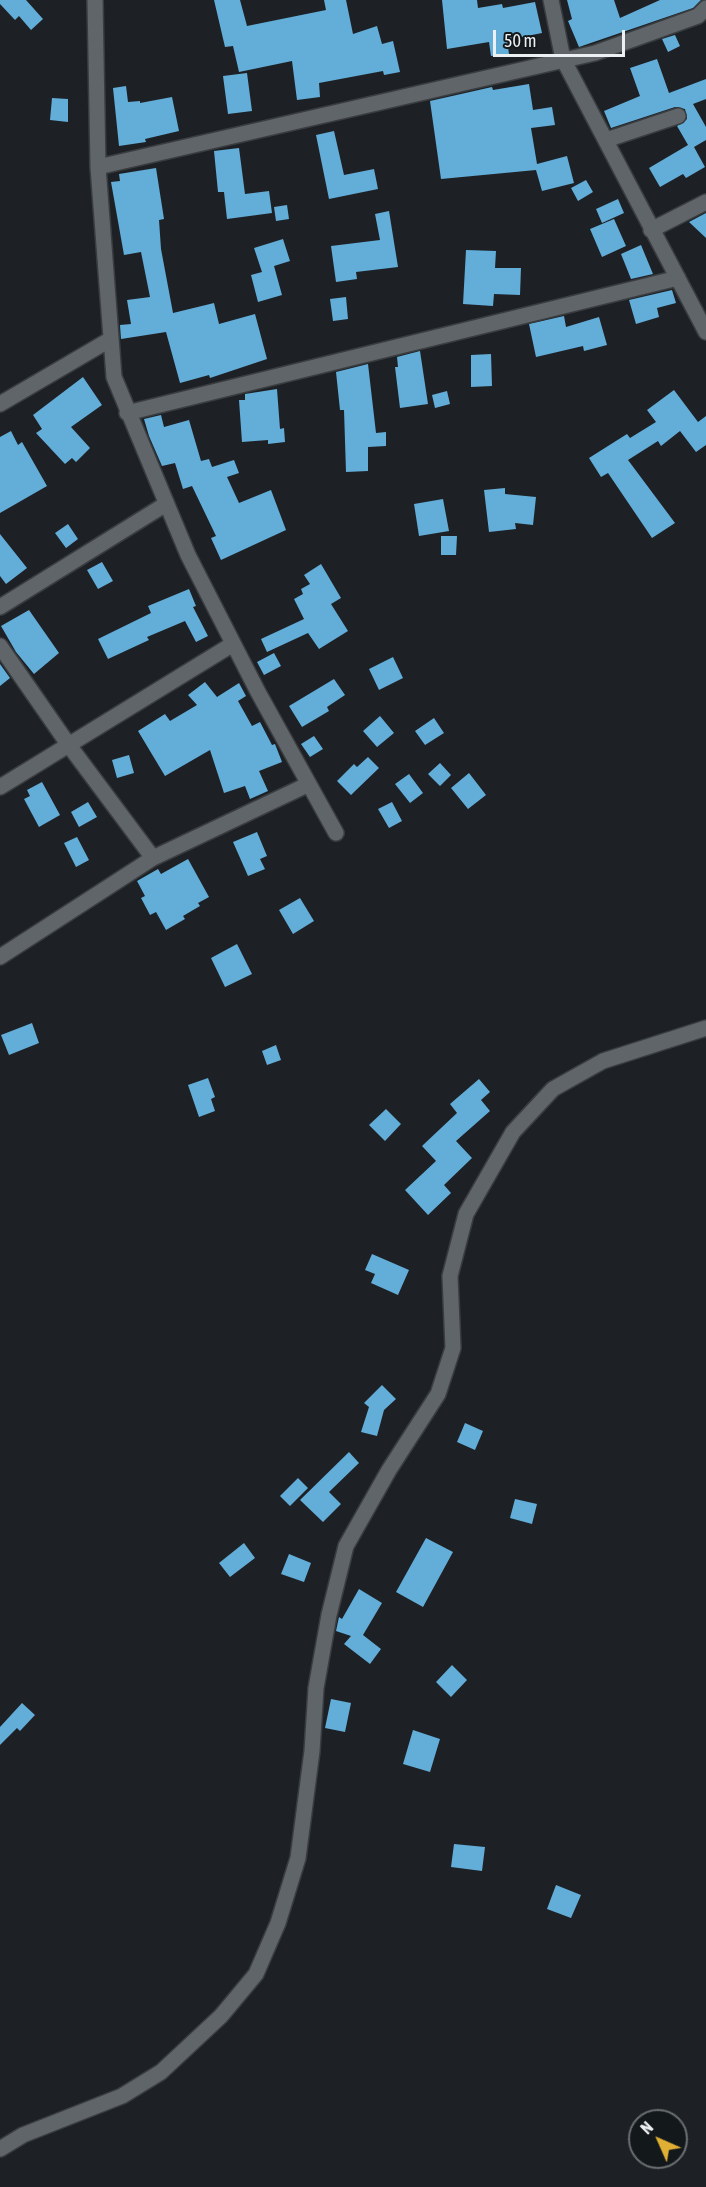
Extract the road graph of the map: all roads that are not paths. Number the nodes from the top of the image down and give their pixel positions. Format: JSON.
{"nodes":[{"id":1,"x":95,"y":0,"type":"edge"},
{"id":2,"x":551,"y":0,"type":"edge"},
{"id":3,"x":706,"y":8,"type":"edge"},
{"id":4,"x":563,"y":59,"type":"junction"},
{"id":5,"x":678,"y":116,"type":"dead end"},
{"id":6,"x":606,"y":140,"type":"junction"},
{"id":7,"x":98,"y":166,"type":"junction"},
{"id":8,"x":706,"y":202,"type":"edge"},
{"id":9,"x":651,"y":230,"type":"junction"},
{"id":10,"x":678,"y":278,"type":"junction"},
{"id":11,"x":706,"y":332,"type":"edge"},
{"id":12,"x":111,"y":339,"type":"junction"},
{"id":13,"x":0,"y":405,"type":"edge"},
{"id":14,"x":127,"y":413,"type":"junction"},
{"id":15,"x":166,"y":504,"type":"junction"},
{"id":16,"x":0,"y":607,"type":"edge"},
{"id":17,"x":233,"y":644,"type":"junction"},
{"id":18,"x":0,"y":646,"type":"edge"},
{"id":19,"x":68,"y":744,"type":"junction"},
{"id":20,"x":309,"y":784,"type":"junction"},
{"id":21,"x":0,"y":788,"type":"edge"},
{"id":22,"x":336,"y":833,"type":"dead end"},
{"id":23,"x":153,"y":858,"type":"junction"},
{"id":24,"x":0,"y":957,"type":"edge"},
{"id":25,"x":706,"y":1028,"type":"edge"},
{"id":26,"x":0,"y":2149,"type":"edge"}],
"edges":[{"from":1,"to":7,"type":"street"},
{"from":2,"to":4,"type":"street"},
{"from":3,"to":4,"type":"street"},
{"from":4,"to":6,"type":"street"},
{"from":4,"to":7,"type":"street"},
{"from":5,"to":6,"type":"street"},
{"from":6,"to":9,"type":"street"},
{"from":7,"to":12,"type":"street"},
{"from":8,"to":9,"type":"street"},
{"from":9,"to":10,"type":"street"},
{"from":10,"to":11,"type":"street"},
{"from":10,"to":14,"type":"street"},
{"from":12,"to":13,"type":"street"},
{"from":12,"to":14,"type":"street"},
{"from":14,"to":15,"type":"street"},
{"from":15,"to":16,"type":"street"},
{"from":15,"to":17,"type":"street"},
{"from":17,"to":19,"type":"street"},
{"from":17,"to":20,"type":"street"},
{"from":18,"to":19,"type":"street"},
{"from":19,"to":21,"type":"street"},
{"from":19,"to":23,"type":"street"},
{"from":20,"to":22,"type":"street"},
{"from":20,"to":23,"type":"street"},
{"from":23,"to":24,"type":"street"},
{"from":25,"to":26,"type":"street"}]}
